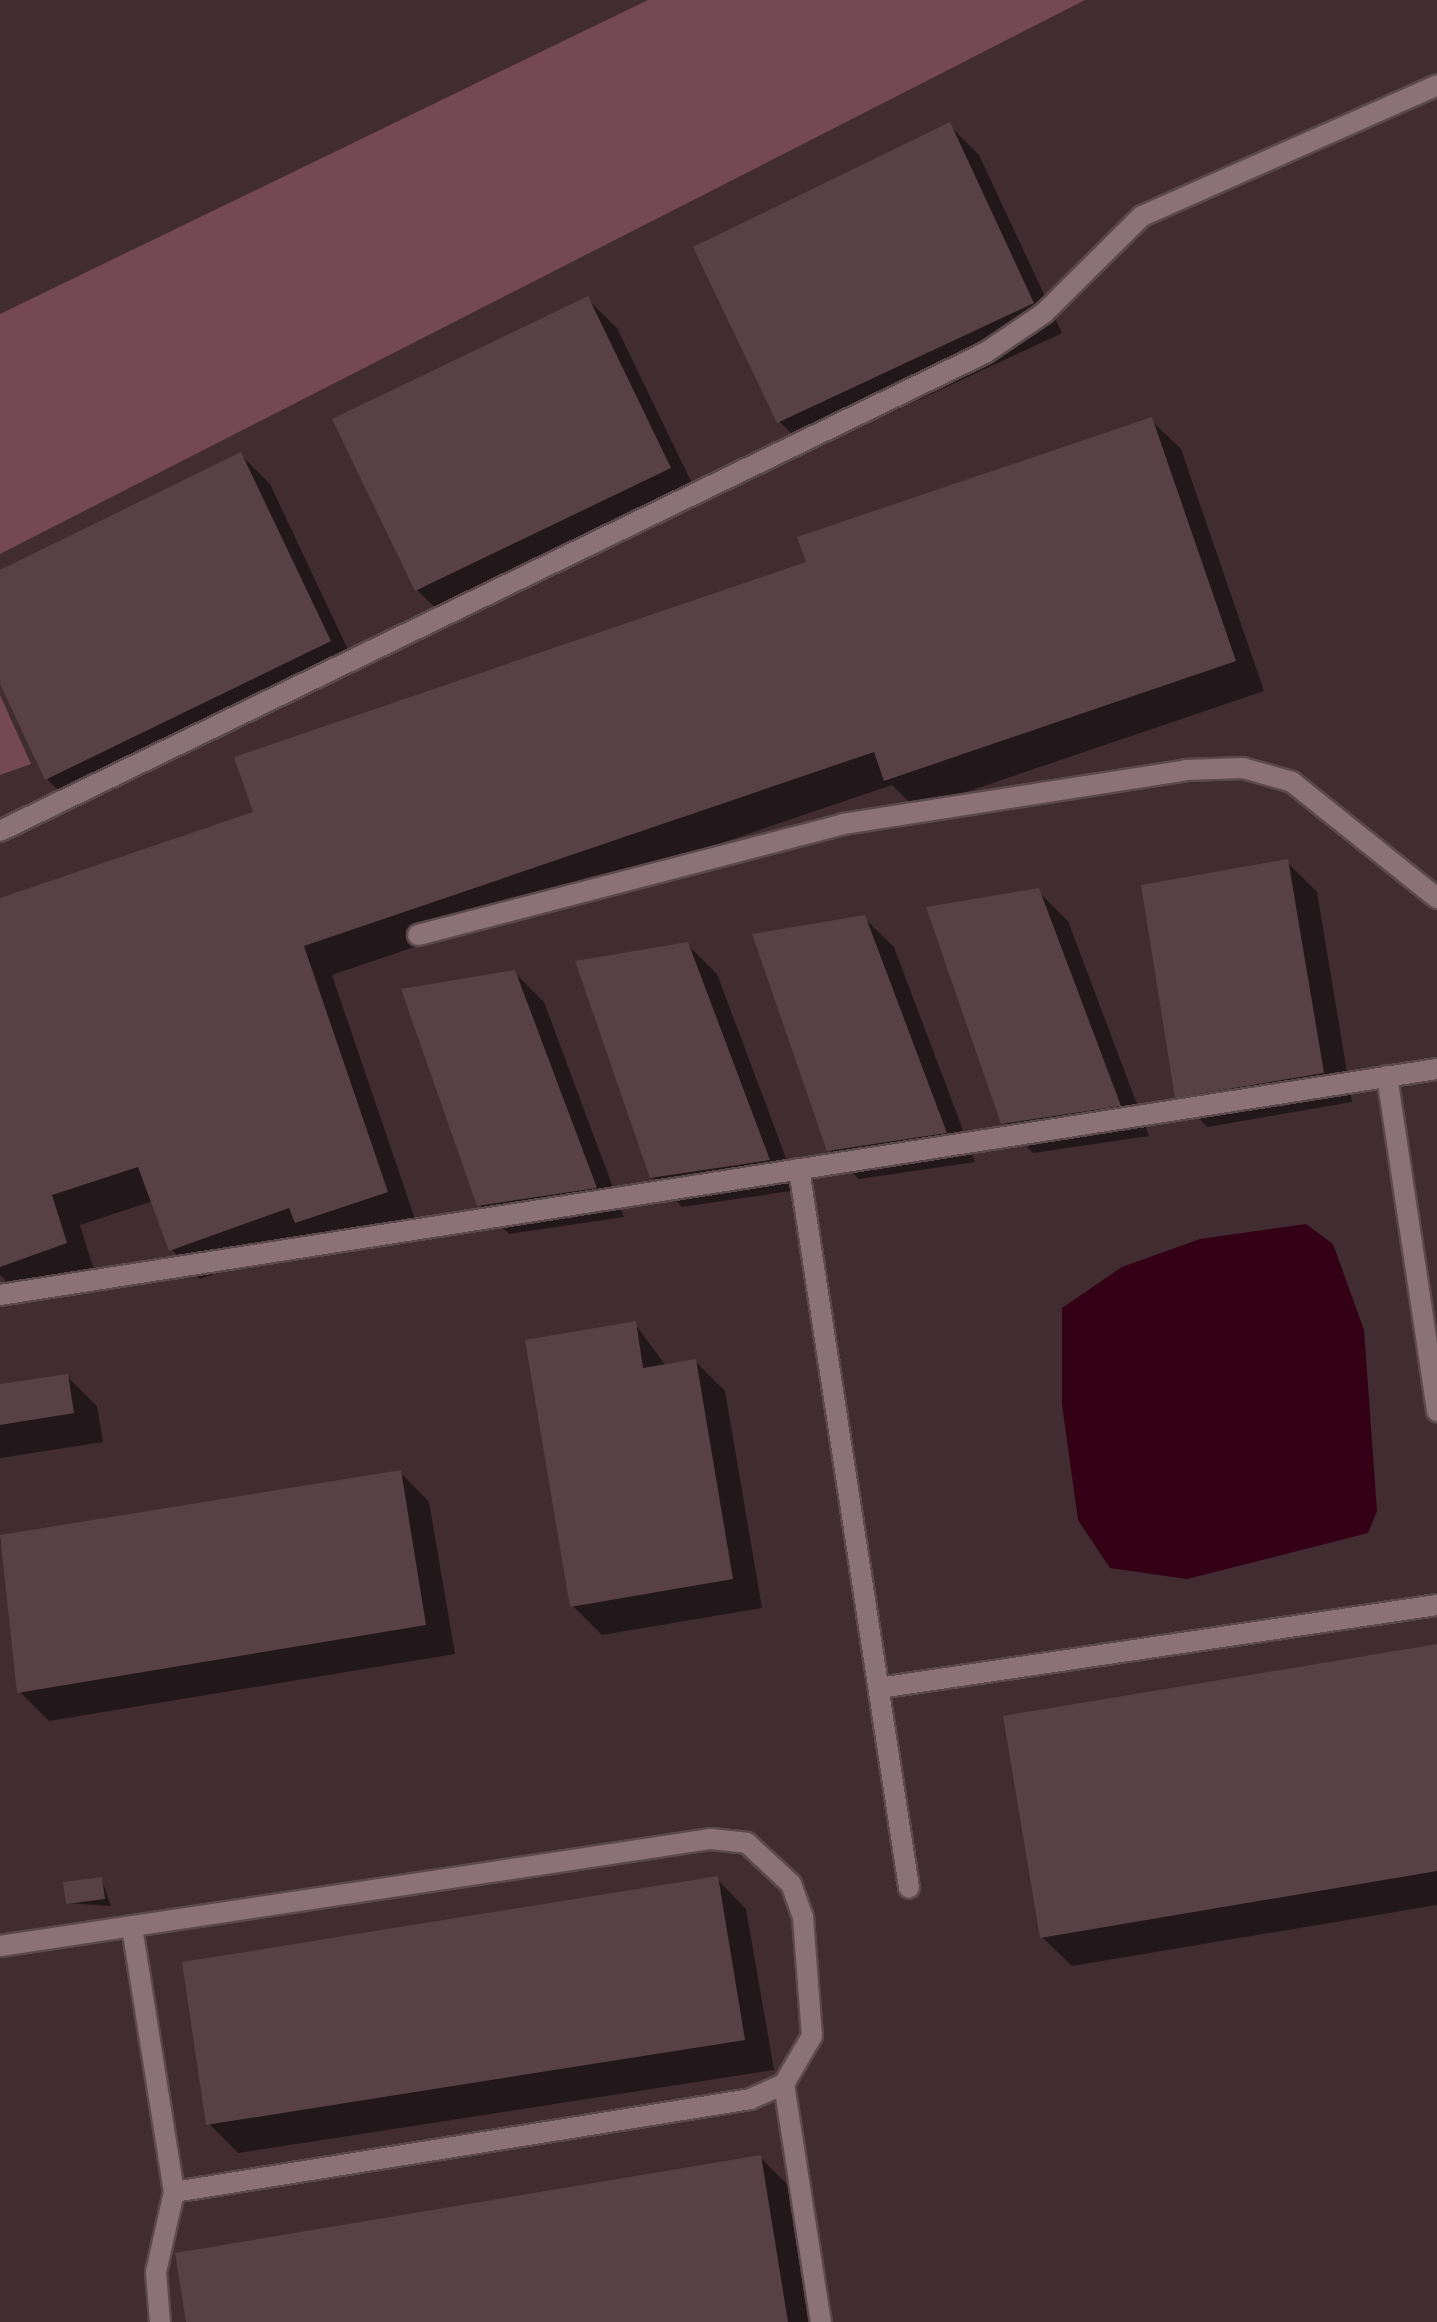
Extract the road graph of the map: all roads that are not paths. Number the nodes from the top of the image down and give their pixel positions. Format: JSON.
{"nodes":[{"id":1,"x":1437,"y":85,"type":"edge"},
{"id":2,"x":0,"y":831,"type":"edge"},
{"id":3,"x":1437,"y":898,"type":"edge"},
{"id":4,"x":418,"y":935,"type":"dead end"},
{"id":5,"x":1437,"y":1068,"type":"edge"},
{"id":6,"x":1387,"y":1076,"type":"junction"},
{"id":7,"x":799,"y":1169,"type":"junction"},
{"id":8,"x":0,"y":1294,"type":"edge"},
{"id":9,"x":1437,"y":1411,"type":"edge"},
{"id":10,"x":1437,"y":1605,"type":"edge"},
{"id":11,"x":879,"y":1688,"type":"junction"},
{"id":12,"x":910,"y":1888,"type":"dead end"},
{"id":13,"x":132,"y":1926,"type":"junction"},
{"id":14,"x":0,"y":1946,"type":"edge"},
{"id":15,"x":784,"y":2084,"type":"junction"},
{"id":16,"x":174,"y":2192,"type":"junction"},
{"id":17,"x":160,"y":2322,"type":"edge"},
{"id":18,"x":821,"y":2322,"type":"edge"}],
"edges":[{"from":1,"to":2,"type":"lane"},
{"from":3,"to":4,"type":"lane"},
{"from":5,"to":6,"type":"lane"},
{"from":6,"to":7,"type":"lane"},
{"from":6,"to":9,"type":"lane"},
{"from":7,"to":8,"type":"lane"},
{"from":7,"to":11,"type":"lane"},
{"from":10,"to":11,"type":"lane"},
{"from":11,"to":12,"type":"lane"},
{"from":13,"to":14,"type":"lane"},
{"from":13,"to":15,"type":"lane"},
{"from":13,"to":16,"type":"lane"},
{"from":15,"to":16,"type":"lane"},
{"from":15,"to":18,"type":"lane"},
{"from":16,"to":17,"type":"lane"}]}
